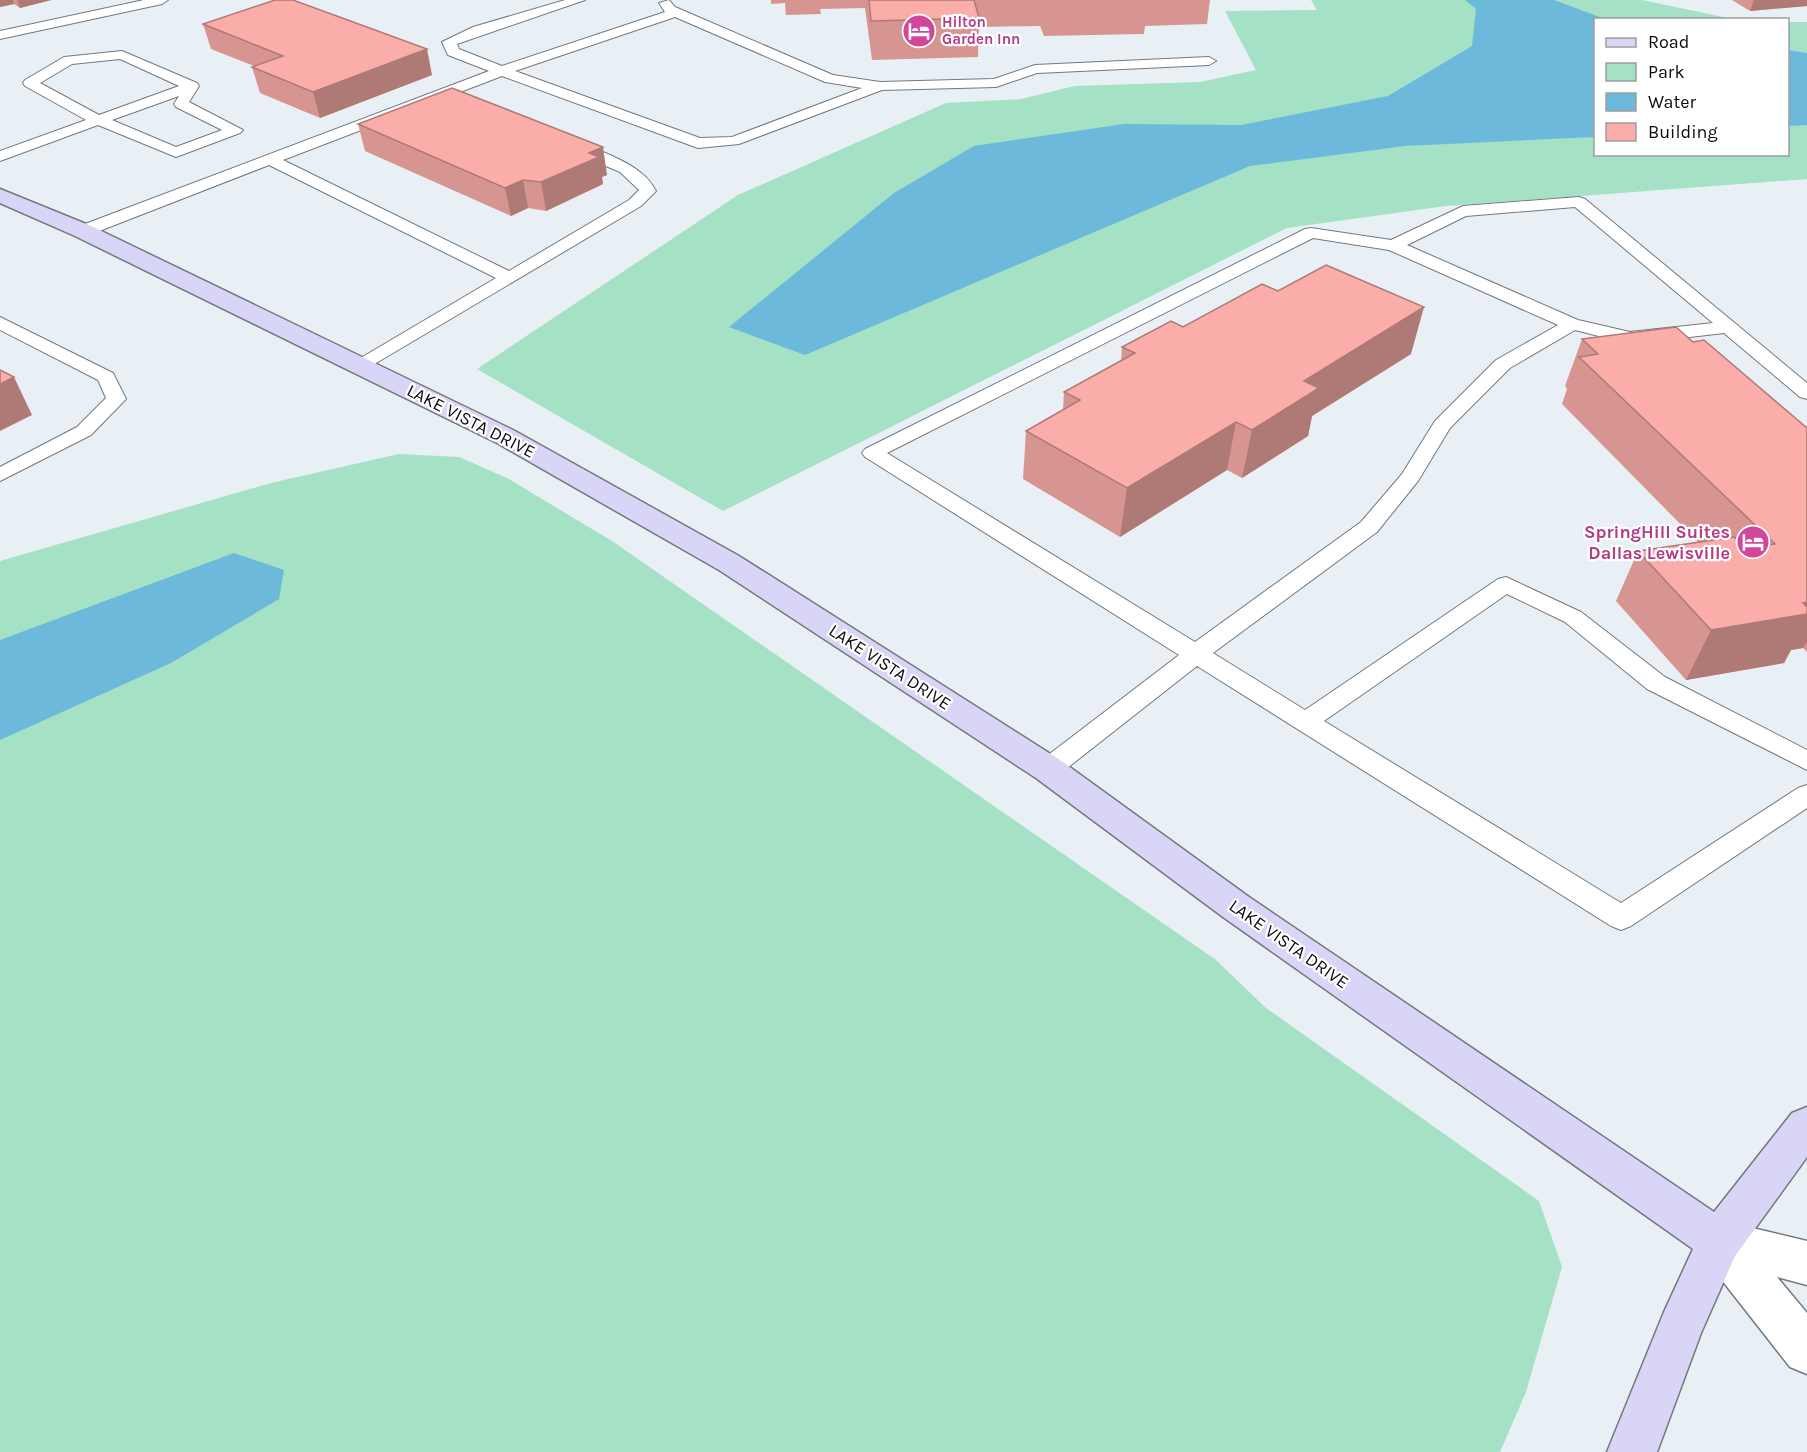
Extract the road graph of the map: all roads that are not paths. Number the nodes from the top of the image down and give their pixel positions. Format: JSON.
{"nodes":[{"id":1,"x":162,"y":0,"type":"edge"},
{"id":2,"x":579,"y":0,"type":"edge"},
{"id":3,"x":663,"y":0,"type":"edge"},
{"id":4,"x":676,"y":12,"type":"junction"},
{"id":5,"x":0,"y":35,"type":"edge"},
{"id":6,"x":1209,"y":61,"type":"dead end"},
{"id":7,"x":502,"y":71,"type":"junction"},
{"id":8,"x":192,"y":86,"type":"junction"},
{"id":9,"x":880,"y":86,"type":"junction"},
{"id":10,"x":443,"y":92,"type":"junction"},
{"id":11,"x":464,"y":100,"type":"edge"},
{"id":12,"x":98,"y":120,"type":"junction"},
{"id":13,"x":558,"y":141,"type":"edge"},
{"id":14,"x":0,"y":156,"type":"edge"},
{"id":15,"x":268,"y":159,"type":"junction"},
{"id":16,"x":0,"y":195,"type":"edge"},
{"id":17,"x":83,"y":231,"type":"junction"},
{"id":18,"x":1393,"y":245,"type":"junction"},
{"id":19,"x":510,"y":278,"type":"junction"},
{"id":20,"x":0,"y":323,"type":"edge"},
{"id":21,"x":1572,"y":324,"type":"junction"},
{"id":22,"x":1729,"y":327,"type":"junction"},
{"id":23,"x":361,"y":366,"type":"junction"},
{"id":24,"x":1807,"y":393,"type":"edge"},
{"id":25,"x":0,"y":475,"type":"edge"},
{"id":26,"x":1196,"y":654,"type":"junction"},
{"id":27,"x":1305,"y":722,"type":"junction"},
{"id":28,"x":1807,"y":761,"type":"edge"},
{"id":29,"x":1048,"y":769,"type":"junction"},
{"id":30,"x":1807,"y":795,"type":"edge"},
{"id":31,"x":1807,"y":1126,"type":"edge"},
{"id":32,"x":1719,"y":1241,"type":"junction"},
{"id":33,"x":1807,"y":1263,"type":"edge"},
{"id":34,"x":1807,"y":1350,"type":"edge"},
{"id":35,"x":1632,"y":1452,"type":"edge"}],
"edges":[{"from":1,"to":5,"type":"lane"},
{"from":2,"to":7,"type":"lane"},
{"from":3,"to":4,"type":"lane"},
{"from":4,"to":7,"type":"lane"},
{"from":4,"to":9,"type":"lane"},
{"from":6,"to":9,"type":"lane"},
{"from":7,"to":9,"type":"lane"},
{"from":7,"to":10,"type":"lane"},
{"from":8,"to":12,"type":"lane"},
{"from":8,"to":12,"type":"lane"},
{"from":8,"to":12,"type":"lane"},
{"from":10,"to":11,"type":"lane"},
{"from":10,"to":15,"type":"lane"},
{"from":12,"to":14,"type":"lane"},
{"from":13,"to":19,"type":"lane"},
{"from":15,"to":17,"type":"lane"},
{"from":15,"to":19,"type":"lane"},
{"from":16,"to":17,"type":"street","name":"LAKE VISTA DRIVE"},
{"from":17,"to":23,"type":"street","name":"LAKE VISTA DRIVE"},
{"from":18,"to":21,"type":"lane"},
{"from":18,"to":22,"type":"lane"},
{"from":18,"to":26,"type":"lane"},
{"from":19,"to":23,"type":"lane"},
{"from":20,"to":25,"type":"lane"},
{"from":21,"to":22,"type":"lane"},
{"from":21,"to":26,"type":"lane"},
{"from":22,"to":24,"type":"lane"},
{"from":23,"to":29,"type":"street","name":"LAKE VISTA DRIVE"},
{"from":26,"to":27,"type":"lane"},
{"from":26,"to":29,"type":"lane"},
{"from":27,"to":28,"type":"lane"},
{"from":27,"to":30,"type":"lane"},
{"from":29,"to":32,"type":"street","name":"LAKE VISTA DRIVE"},
{"from":31,"to":32,"type":"street"},
{"from":32,"to":33,"type":"street","name":"LAKE VISTA DRIVE"},
{"from":32,"to":34,"type":"street","name":"LAKE VISTA DRIVE"},
{"from":32,"to":35,"type":"street"}]}
